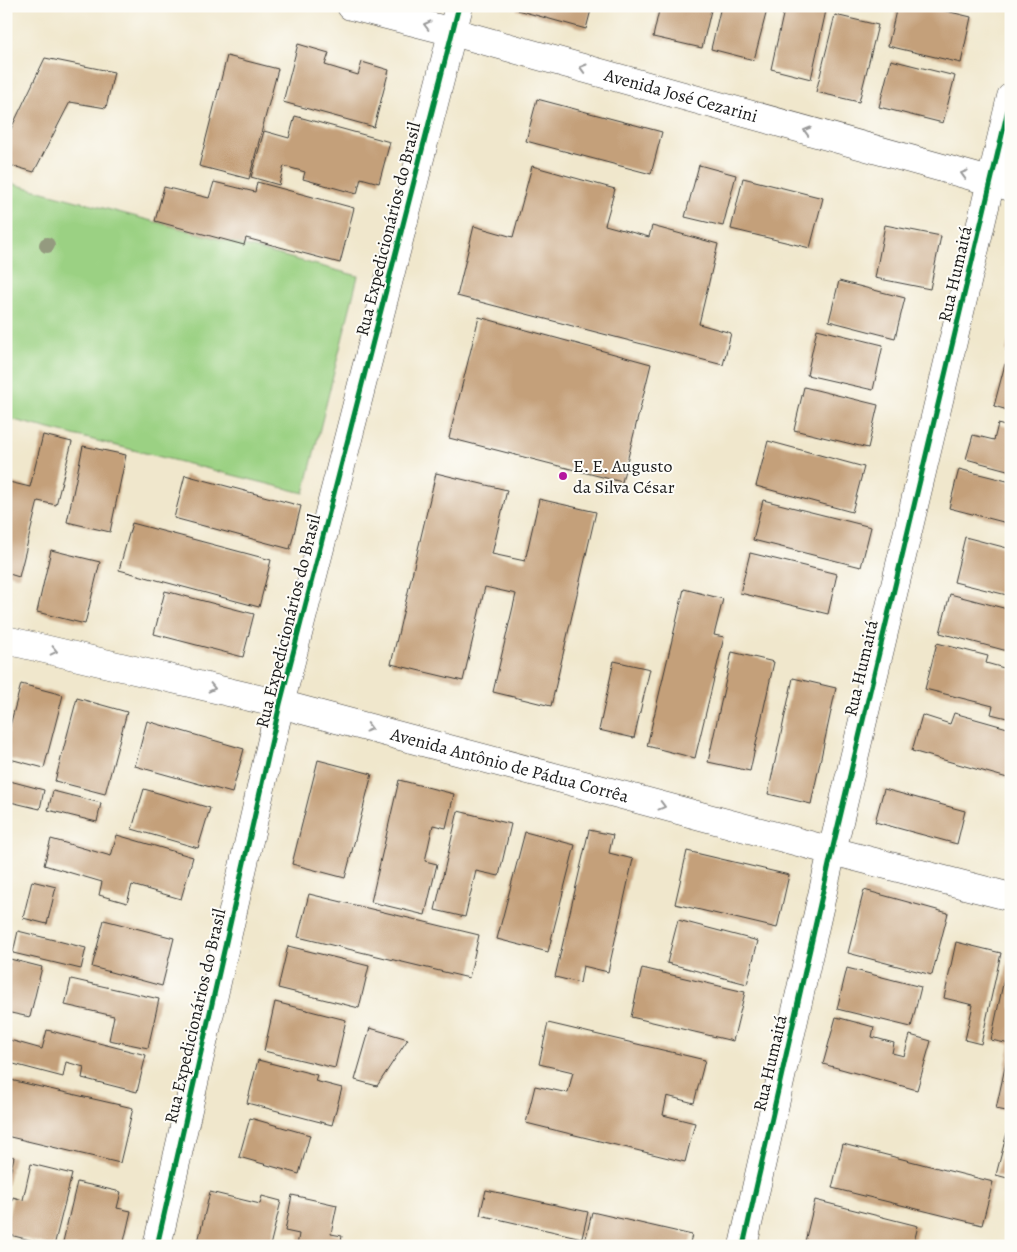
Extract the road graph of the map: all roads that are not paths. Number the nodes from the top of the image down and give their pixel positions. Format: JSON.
{"nodes":[{"id":1,"x":351,"y":6,"type":"edge"},
{"id":2,"x":456,"y":19,"type":"edge"},
{"id":3,"x":1011,"y":97,"type":"edge"},
{"id":4,"x":1001,"y":185,"type":"edge"},
{"id":5,"x":6,"y":640,"type":"edge"},
{"id":6,"x":280,"y":704,"type":"junction"},
{"id":7,"x":832,"y":851,"type":"junction"},
{"id":8,"x":1011,"y":897,"type":"edge"},
{"id":9,"x":157,"y":1246,"type":"edge"},
{"id":10,"x":743,"y":1246,"type":"edge"}],
"edges":[{"from":2,"to":1,"type":"street","name":"Avenida José Cezarini","one_way":true},
{"from":4,"to":2,"type":"street","name":"Avenida José Cezarini","one_way":true},
{"from":2,"to":6,"type":"street","name":"Rua Expedicionários do Brasil"},
{"from":3,"to":4,"type":"street","name":"Rua Humaitá"},
{"from":4,"to":7,"type":"street","name":"Rua Humaitá"},
{"from":5,"to":6,"type":"street","name":"Avenida Antônio de Pádua Corrêa","one_way":true},
{"from":6,"to":7,"type":"street","name":"Avenida Antônio de Pádua Corrêa","one_way":true},
{"from":6,"to":9,"type":"street","name":"Rua Expedicionários do Brasil"},
{"from":7,"to":8,"type":"street","name":"Avenida Antônio de Pádua Corrêa"},
{"from":7,"to":10,"type":"street","name":"Rua Humaitá"}]}
